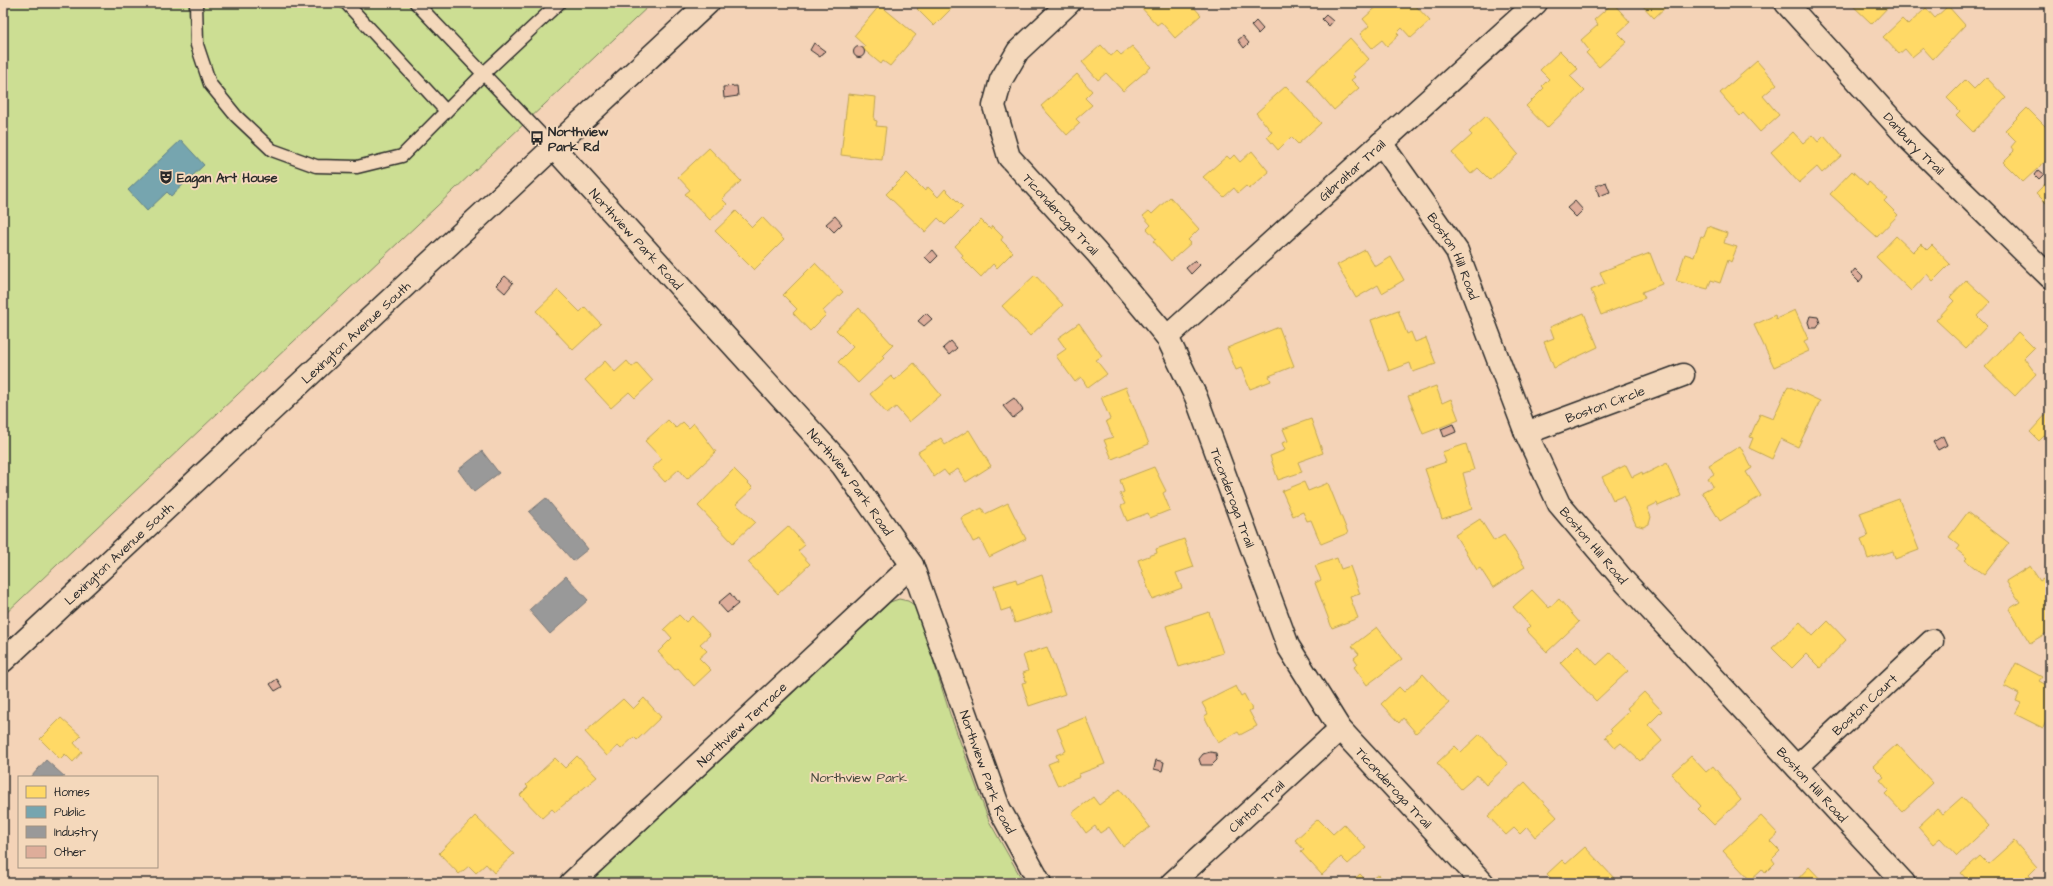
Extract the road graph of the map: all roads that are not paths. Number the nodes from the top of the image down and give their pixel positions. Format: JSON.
{"nodes":[{"id":1,"x":196,"y":3,"type":"edge"},
{"id":2,"x":346,"y":3,"type":"edge"},
{"id":3,"x":416,"y":3,"type":"edge"},
{"id":4,"x":559,"y":3,"type":"edge"},
{"id":5,"x":708,"y":3,"type":"edge"},
{"id":6,"x":1068,"y":3,"type":"edge"},
{"id":7,"x":1536,"y":3,"type":"edge"},
{"id":8,"x":1786,"y":3,"type":"edge"},
{"id":9,"x":483,"y":74,"type":"junction"},
{"id":10,"x":446,"y":111,"type":"junction"},
{"id":11,"x":1381,"y":143,"type":"junction"},
{"id":12,"x":554,"y":148,"type":"junction"},
{"id":13,"x":2050,"y":277,"type":"edge"},
{"id":14,"x":1167,"y":337,"type":"junction"},
{"id":15,"x":1683,"y":375,"type":"dead end"},
{"id":16,"x":1526,"y":433,"type":"junction"},
{"id":17,"x":912,"y":565,"type":"junction"},
{"id":18,"x":1932,"y":641,"type":"dead end"},
{"id":19,"x":3,"y":661,"type":"edge"},
{"id":20,"x":1340,"y":728,"type":"junction"},
{"id":21,"x":1796,"y":767,"type":"junction"},
{"id":22,"x":571,"y":883,"type":"edge"},
{"id":23,"x":1040,"y":883,"type":"edge"},
{"id":24,"x":1172,"y":883,"type":"edge"},
{"id":25,"x":1483,"y":883,"type":"edge"},
{"id":26,"x":1904,"y":883,"type":"edge"}],
"edges":[{"from":1,"to":10,"type":"lane"},
{"from":2,"to":10,"type":"lane"},
{"from":3,"to":9,"type":"lane"},
{"from":4,"to":9,"type":"lane"},
{"from":5,"to":12,"type":"street","name":"Lexington Avenue South"},
{"from":6,"to":14,"type":"street","name":"Ticonderoga Trail"},
{"from":7,"to":11,"type":"street","name":"Gibraltar Trail"},
{"from":8,"to":13,"type":"street","name":"Danbury Trail"},
{"from":9,"to":10,"type":"lane"},
{"from":9,"to":12,"type":"lane"},
{"from":11,"to":14,"type":"street","name":"Gibraltar Trail"},
{"from":11,"to":16,"type":"street","name":"Boston Hill Road"},
{"from":12,"to":17,"type":"street","name":"Northview Park Road"},
{"from":12,"to":19,"type":"street","name":"Lexington Avenue South"},
{"from":14,"to":20,"type":"street","name":"Ticonderoga Trail"},
{"from":15,"to":16,"type":"street","name":"Boston Circle"},
{"from":16,"to":21,"type":"street","name":"Boston Hill Road"},
{"from":17,"to":22,"type":"street","name":"Northview Terrace"},
{"from":17,"to":23,"type":"street","name":"Northview Park Road"},
{"from":18,"to":21,"type":"street","name":"Boston Court"},
{"from":20,"to":24,"type":"street","name":"Clinton Trail"},
{"from":20,"to":25,"type":"street","name":"Ticonderoga Trail"},
{"from":21,"to":26,"type":"street","name":"Boston Hill Road"}]}
